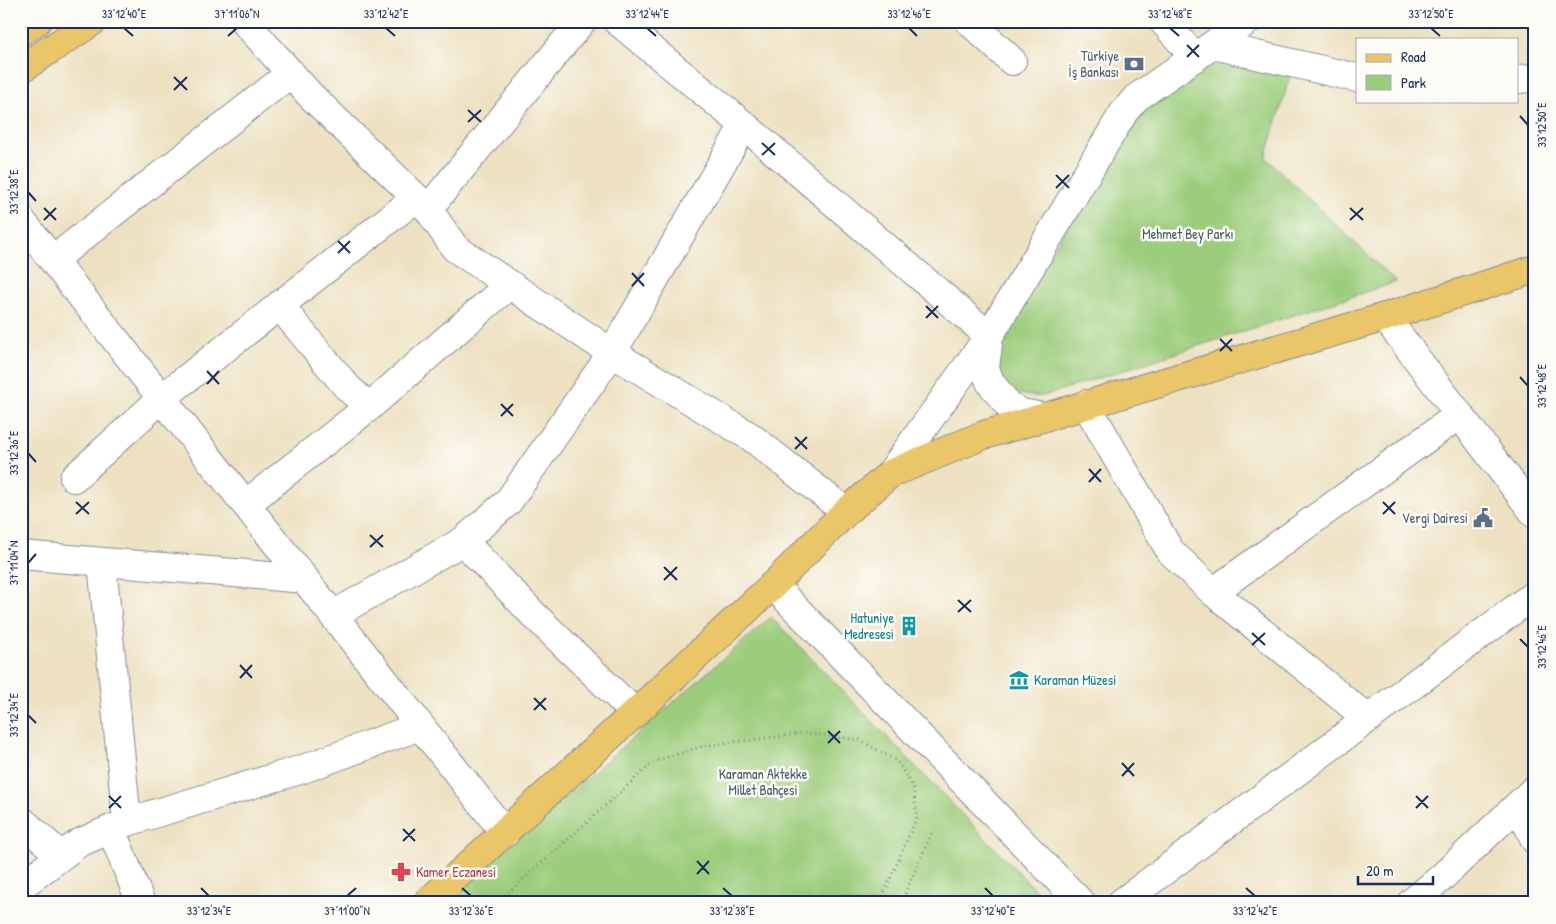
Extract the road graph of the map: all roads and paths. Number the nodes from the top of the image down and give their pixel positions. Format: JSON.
{"nodes":[{"id":1,"x":37,"y":21,"type":"edge"},
{"id":2,"x":93,"y":21,"type":"edge"},
{"id":3,"x":244,"y":21,"type":"edge"},
{"id":4,"x":582,"y":21,"type":"edge"},
{"id":5,"x":617,"y":21,"type":"edge"},
{"id":6,"x":969,"y":21,"type":"edge"},
{"id":7,"x":1163,"y":21,"type":"edge"},
{"id":8,"x":1247,"y":21,"type":"edge"},
{"id":9,"x":21,"y":32,"type":"edge"},
{"id":10,"x":1204,"y":51,"type":"junction"},
{"id":11,"x":1012,"y":61,"type":"dead end"},
{"id":12,"x":21,"y":68,"type":"edge"},
{"id":13,"x":291,"y":73,"type":"junction"},
{"id":14,"x":1356,"y":78,"type":"edge"},
{"id":15,"x":1535,"y":78,"type":"edge"},
{"id":16,"x":1518,"y":80,"type":"edge"},
{"id":17,"x":744,"y":125,"type":"junction"},
{"id":18,"x":422,"y":204,"type":"junction"},
{"id":19,"x":21,"y":220,"type":"edge"},
{"id":20,"x":53,"y":260,"type":"junction"},
{"id":21,"x":1535,"y":269,"type":"edge"},
{"id":22,"x":509,"y":285,"type":"junction"},
{"id":23,"x":279,"y":305,"type":"junction"},
{"id":24,"x":1385,"y":317,"type":"junction"},
{"id":25,"x":989,"y":336,"type":"junction"},
{"id":26,"x":612,"y":353,"type":"junction"},
{"id":27,"x":162,"y":398,"type":"junction"},
{"id":28,"x":1086,"y":404,"type":"junction"},
{"id":29,"x":369,"y":407,"type":"junction"},
{"id":30,"x":1459,"y":415,"type":"junction"},
{"id":31,"x":1043,"y":417,"type":"junction"},
{"id":32,"x":890,"y":474,"type":"junction"},
{"id":33,"x":74,"y":478,"type":"dead end"},
{"id":34,"x":246,"y":504,"type":"junction"},
{"id":35,"x":846,"y":512,"type":"junction"},
{"id":36,"x":1535,"y":514,"type":"edge"},
{"id":37,"x":463,"y":541,"type":"junction"},
{"id":38,"x":21,"y":555,"type":"edge"},
{"id":39,"x":102,"y":563,"type":"junction"},
{"id":40,"x":305,"y":579,"type":"junction"},
{"id":41,"x":773,"y":585,"type":"junction"},
{"id":42,"x":1213,"y":592,"type":"junction"},
{"id":43,"x":1535,"y":594,"type":"edge"},
{"id":44,"x":333,"y":615,"type":"junction"},
{"id":45,"x":635,"y":713,"type":"junction"},
{"id":46,"x":1368,"y":718,"type":"junction"},
{"id":47,"x":420,"y":726,"type":"junction"},
{"id":48,"x":1526,"y":797,"type":"edge"},
{"id":49,"x":21,"y":820,"type":"edge"},
{"id":50,"x":119,"y":826,"type":"junction"},
{"id":51,"x":933,"y":830,"type":"dead end"},
{"id":52,"x":505,"y":832,"type":"junction"},
{"id":53,"x":1535,"y":840,"type":"edge"},
{"id":54,"x":61,"y":856,"type":"junction"},
{"id":55,"x":21,"y":886,"type":"edge"},
{"id":56,"x":141,"y":903,"type":"edge"},
{"id":57,"x":427,"y":903,"type":"edge"},
{"id":58,"x":497,"y":903,"type":"edge"},
{"id":59,"x":880,"y":903,"type":"edge"},
{"id":60,"x":901,"y":903,"type":"edge"},
{"id":61,"x":1081,"y":903,"type":"edge"},
{"id":62,"x":1121,"y":903,"type":"edge"},
{"id":63,"x":1411,"y":903,"type":"edge"}],
"edges":[{"from":1,"to":9,"type":"main road"},
{"from":2,"to":12,"type":"main road"},
{"from":3,"to":13,"type":"street"},
{"from":4,"to":18,"type":"street"},
{"from":5,"to":17,"type":"street"},
{"from":6,"to":11,"type":"street"},
{"from":7,"to":10,"type":"street"},
{"from":8,"to":10,"type":"street"},
{"from":10,"to":14,"type":"street"},
{"from":10,"to":25,"type":"street"},
{"from":13,"to":18,"type":"street"},
{"from":13,"to":20,"type":"street"},
{"from":15,"to":16,"type":"street"},
{"from":17,"to":25,"type":"street"},
{"from":17,"to":26,"type":"street"},
{"from":18,"to":22,"type":"street"},
{"from":18,"to":23,"type":"street"},
{"from":19,"to":20,"type":"street"},
{"from":20,"to":27,"type":"street"},
{"from":21,"to":24,"type":"main road"},
{"from":22,"to":26,"type":"street"},
{"from":22,"to":29,"type":"street"},
{"from":23,"to":27,"type":"street"},
{"from":23,"to":29,"type":"street"},
{"from":24,"to":28,"type":"main road"},
{"from":24,"to":30,"type":"street"},
{"from":25,"to":31,"type":"street"},
{"from":25,"to":32,"type":"street"},
{"from":26,"to":35,"type":"street"},
{"from":26,"to":37,"type":"street"},
{"from":27,"to":33,"type":"street"},
{"from":27,"to":34,"type":"street"},
{"from":28,"to":31,"type":"main road"},
{"from":28,"to":42,"type":"street"},
{"from":29,"to":34,"type":"street"},
{"from":30,"to":36,"type":"street"},
{"from":30,"to":42,"type":"street"},
{"from":31,"to":32,"type":"main road"},
{"from":32,"to":35,"type":"main road"},
{"from":34,"to":40,"type":"street"},
{"from":35,"to":41,"type":"main road"},
{"from":37,"to":44,"type":"street"},
{"from":37,"to":45,"type":"street"},
{"from":38,"to":39,"type":"street"},
{"from":39,"to":40,"type":"street"},
{"from":39,"to":50,"type":"street"},
{"from":40,"to":44,"type":"street"},
{"from":41,"to":45,"type":"main road"},
{"from":41,"to":61,"type":"street"},
{"from":42,"to":46,"type":"street"},
{"from":43,"to":46,"type":"street"},
{"from":44,"to":47,"type":"street"},
{"from":45,"to":52,"type":"main road"},
{"from":46,"to":62,"type":"street"},
{"from":47,"to":50,"type":"street"},
{"from":47,"to":52,"type":"street"},
{"from":48,"to":53,"type":"street"},
{"from":48,"to":63,"type":"street"},
{"from":49,"to":54,"type":"street"},
{"from":50,"to":54,"type":"street"},
{"from":50,"to":56,"type":"street"},
{"from":51,"to":60,"type":"path"},
{"from":52,"to":57,"type":"main road"},
{"from":54,"to":55,"type":"street"},
{"from":58,"to":59,"type":"path"}]}
